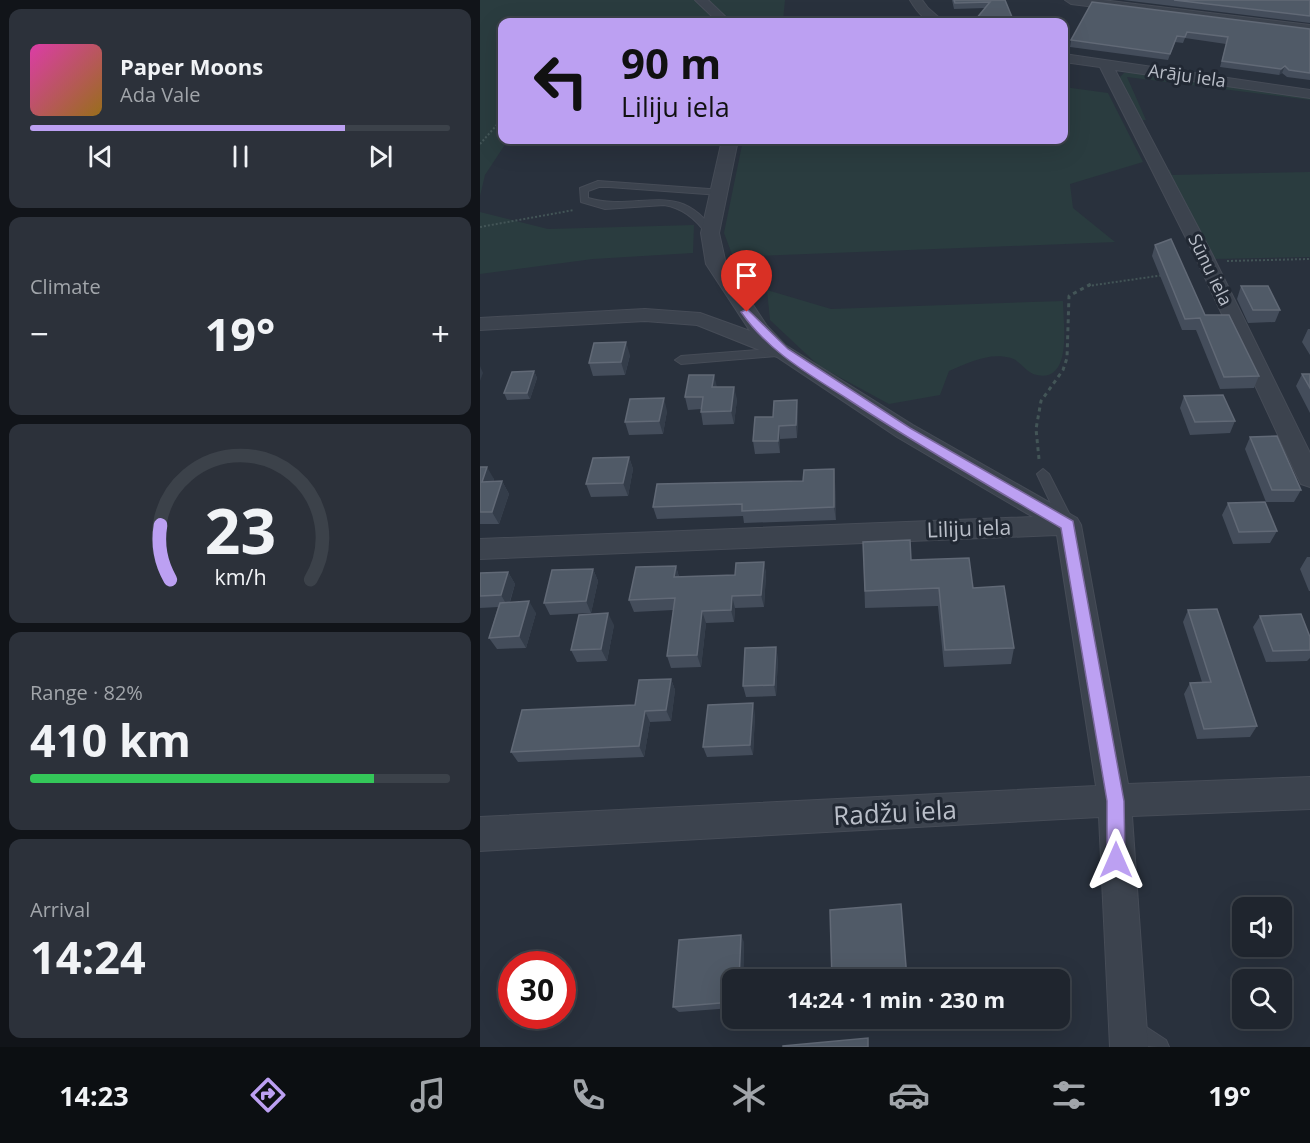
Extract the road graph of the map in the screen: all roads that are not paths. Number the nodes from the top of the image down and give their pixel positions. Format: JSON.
{"nodes":[{"id":1,"x":702,"y":0,"type":"edge"},
{"id":2,"x":916,"y":0,"type":"edge"},
{"id":3,"x":1071,"y":0,"type":"edge"},
{"id":4,"x":1181,"y":0,"type":"edge"},
{"id":5,"x":1191,"y":14,"type":"junction"},
{"id":6,"x":721,"y":18,"type":"edge"},
{"id":7,"x":933,"y":18,"type":"edge"},
{"id":8,"x":1310,"y":29,"type":"edge"},
{"id":9,"x":1068,"y":59,"type":"edge"},
{"id":10,"x":1105,"y":64,"type":"junction"},
{"id":11,"x":1310,"y":94,"type":"edge"},
{"id":12,"x":729,"y":144,"type":"edge"},
{"id":13,"x":720,"y":192,"type":"junction"},
{"id":14,"x":710,"y":233,"type":"junction"},
{"id":15,"x":480,"y":324,"type":"edge"},
{"id":16,"x":784,"y":352,"type":"junction"},
{"id":17,"x":681,"y":360,"type":"dead end"},
{"id":18,"x":1043,"y":474,"type":"road end"},
{"id":19,"x":1310,"y":478,"type":"edge"},
{"id":20,"x":1068,"y":525,"type":"junction"},
{"id":21,"x":480,"y":549,"type":"edge"},
{"id":22,"x":1310,"y":793,"type":"edge"},
{"id":23,"x":1115,"y":801,"type":"junction"},
{"id":24,"x":480,"y":834,"type":"edge"},
{"id":25,"x":1128,"y":1035,"type":"edge"},
{"id":26,"x":1159,"y":1047,"type":"edge"}],
"edges":[{"from":1,"to":6,"type":"street"},
{"from":2,"to":7,"type":"street"},
{"from":3,"to":5,"type":"street"},
{"from":4,"to":5,"type":"street"},
{"from":5,"to":8,"type":"street"},
{"from":9,"to":10,"type":"street","name":"Arāju iela"},
{"from":10,"to":11,"type":"street","name":"Arāju iela"},
{"from":10,"to":19,"type":"street","name":"Sūnu iela"},
{"from":12,"to":13,"type":"street"},
{"from":13,"to":14,"type":"street"},
{"from":13,"to":14,"type":"lane"},
{"from":14,"to":16,"type":"street"},
{"from":15,"to":16,"type":"street","name":"Liliju iela"},
{"from":16,"to":17,"type":"lane"},
{"from":16,"to":20,"type":"street","name":"Liliju iela"},
{"from":18,"to":20,"type":"lane"},
{"from":20,"to":21,"type":"street","name":"Liliju iela"},
{"from":20,"to":23,"type":"street"},
{"from":22,"to":23,"type":"street","name":"Radžu iela"},
{"from":23,"to":24,"type":"street","name":"Radžu iela"},
{"from":23,"to":25,"type":"street"},
{"from":25,"to":26,"type":"lane"}]}
